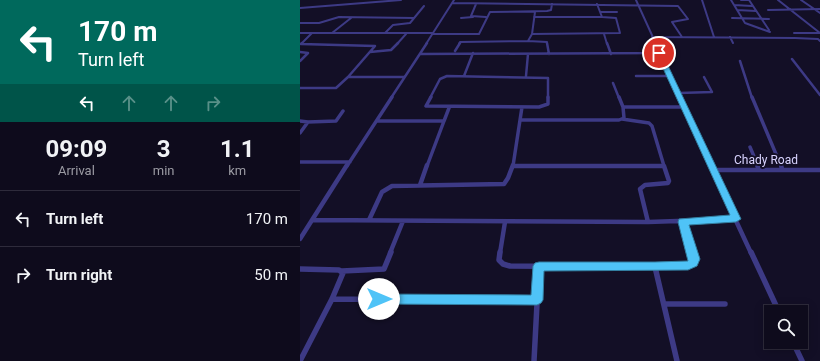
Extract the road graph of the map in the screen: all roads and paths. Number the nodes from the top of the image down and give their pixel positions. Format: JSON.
{"nodes":[{"id":1,"x":362,"y":0,"type":"edge"},
{"id":2,"x":400,"y":0,"type":"edge"},
{"id":3,"x":536,"y":0,"type":"edge"},
{"id":4,"x":613,"y":0,"type":"edge"},
{"id":5,"x":636,"y":0,"type":"edge"},
{"id":6,"x":702,"y":0,"type":"edge"},
{"id":7,"x":731,"y":0,"type":"edge"},
{"id":8,"x":741,"y":0,"type":"edge"},
{"id":9,"x":749,"y":0,"type":"edge"},
{"id":10,"x":778,"y":0,"type":"edge"},
{"id":11,"x":801,"y":0,"type":"edge"},
{"id":12,"x":453,"y":2,"type":"edge"},
{"id":13,"x":678,"y":2,"type":"dead end"},
{"id":14,"x":359,"y":3,"type":"junction"},
{"id":15,"x":476,"y":4,"type":"junction"},
{"id":16,"x":536,"y":4,"type":"junction"},
{"id":17,"x":552,"y":4,"type":"junction"},
{"id":18,"x":596,"y":4,"type":"junction"},
{"id":19,"x":615,"y":4,"type":"junction"},
{"id":20,"x":638,"y":4,"type":"junction"},
{"id":21,"x":734,"y":5,"type":"junction"},
{"id":22,"x":424,"y":6,"type":"dead end"},
{"id":23,"x":680,"y":6,"type":"junction"},
{"id":24,"x":752,"y":6,"type":"junction"},
{"id":25,"x":300,"y":8,"type":"edge"},
{"id":26,"x":815,"y":9,"type":"junction"},
{"id":27,"x":820,"y":9,"type":"edge"},
{"id":28,"x":737,"y":10,"type":"junction"},
{"id":29,"x":768,"y":10,"type":"dead end"},
{"id":30,"x":791,"y":10,"type":"junction"},
{"id":31,"x":756,"y":11,"type":"junction"},
{"id":32,"x":535,"y":12,"type":"junction"},
{"id":33,"x":600,"y":12,"type":"junction"},
{"id":34,"x":617,"y":12,"type":"dead end"},
{"id":35,"x":820,"y":13,"type":"edge"},
{"id":36,"x":474,"y":17,"type":"junction"},
{"id":37,"x":486,"y":17,"type":"junction"},
{"id":38,"x":534,"y":17,"type":"junction"},
{"id":39,"x":602,"y":17,"type":"junction"},
{"id":40,"x":351,"y":18,"type":"junction"},
{"id":41,"x":414,"y":18,"type":"junction"},
{"id":42,"x":461,"y":18,"type":"dead end"},
{"id":43,"x":732,"y":18,"type":"dead end"},
{"id":44,"x":742,"y":18,"type":"junction"},
{"id":45,"x":763,"y":19,"type":"junction"},
{"id":46,"x":769,"y":19,"type":"dead end"},
{"id":47,"x":300,"y":23,"type":"edge"},
{"id":48,"x":312,"y":33,"type":"junction"},
{"id":49,"x":332,"y":33,"type":"junction"},
{"id":50,"x":385,"y":33,"type":"junction"},
{"id":51,"x":794,"y":33,"type":"dead end"},
{"id":52,"x":820,"y":33,"type":"edge"},
{"id":53,"x":300,"y":34,"type":"edge"},
{"id":54,"x":406,"y":34,"type":"junction"},
{"id":55,"x":432,"y":34,"type":"junction"},
{"id":56,"x":479,"y":34,"type":"junction"},
{"id":57,"x":532,"y":34,"type":"junction"},
{"id":58,"x":604,"y":34,"type":"junction"},
{"id":59,"x":652,"y":37,"type":"junction"},
{"id":60,"x":682,"y":37,"type":"junction"},
{"id":61,"x":714,"y":37,"type":"junction"},
{"id":62,"x":730,"y":37,"type":"junction"},
{"id":63,"x":476,"y":41,"type":"junction"},
{"id":64,"x":528,"y":41,"type":"junction"},
{"id":65,"x":820,"y":42,"type":"edge"},
{"id":66,"x":733,"y":43,"type":"dead end"},
{"id":67,"x":300,"y":44,"type":"edge"},
{"id":68,"x":455,"y":51,"type":"dead end"},
{"id":69,"x":300,"y":52,"type":"edge"},
{"id":70,"x":370,"y":52,"type":"junction"},
{"id":71,"x":473,"y":53,"type":"junction"},
{"id":72,"x":659,"y":53,"type":"junction"},
{"id":73,"x":420,"y":54,"type":"junction"},
{"id":74,"x":528,"y":54,"type":"junction"},
{"id":75,"x":548,"y":54,"type":"junction"},
{"id":76,"x":611,"y":54,"type":"junction"},
{"id":77,"x":792,"y":59,"type":"dead end"},
{"id":78,"x":300,"y":61,"type":"edge"},
{"id":79,"x":740,"y":61,"type":"dead end"},
{"id":80,"x":404,"y":76,"type":"junction"},
{"id":81,"x":464,"y":76,"type":"junction"},
{"id":82,"x":526,"y":76,"type":"junction"},
{"id":83,"x":636,"y":76,"type":"dead end"},
{"id":84,"x":670,"y":76,"type":"junction"},
{"id":85,"x":348,"y":77,"type":"junction"},
{"id":86,"x":704,"y":77,"type":"dead end"},
{"id":87,"x":613,"y":83,"type":"dead end"},
{"id":88,"x":300,"y":88,"type":"edge"},
{"id":89,"x":679,"y":93,"type":"junction"},
{"id":90,"x":820,"y":95,"type":"edge"},
{"id":91,"x":522,"y":107,"type":"junction"},
{"id":92,"x":622,"y":107,"type":"junction"},
{"id":93,"x":683,"y":107,"type":"junction"},
{"id":94,"x":449,"y":108,"type":"junction"},
{"id":95,"x":344,"y":111,"type":"dead end"},
{"id":96,"x":622,"y":119,"type":"junction"},
{"id":97,"x":377,"y":120,"type":"junction"},
{"id":98,"x":520,"y":120,"type":"junction"},
{"id":99,"x":300,"y":121,"type":"edge"},
{"id":100,"x":444,"y":121,"type":"junction"},
{"id":101,"x":308,"y":122,"type":"junction"},
{"id":102,"x":300,"y":132,"type":"edge"},
{"id":103,"x":750,"y":147,"type":"dead end"},
{"id":104,"x":300,"y":162,"type":"edge"},
{"id":105,"x":350,"y":162,"type":"junction"},
{"id":106,"x":513,"y":166,"type":"junction"},
{"id":107,"x":664,"y":166,"type":"junction"},
{"id":108,"x":782,"y":169,"type":"junction"},
{"id":109,"x":713,"y":170,"type":"junction"},
{"id":110,"x":759,"y":170,"type":"junction"},
{"id":111,"x":820,"y":170,"type":"edge"},
{"id":112,"x":420,"y":185,"type":"junction"},
{"id":113,"x":736,"y":219,"type":"junction"},
{"id":114,"x":313,"y":220,"type":"junction"},
{"id":115,"x":369,"y":220,"type":"junction"},
{"id":116,"x":403,"y":221,"type":"junction"},
{"id":117,"x":505,"y":222,"type":"junction"},
{"id":118,"x":648,"y":222,"type":"junction"},
{"id":119,"x":683,"y":222,"type":"junction"},
{"id":120,"x":300,"y":239,"type":"edge"},
{"id":121,"x":539,"y":266,"type":"junction"},
{"id":122,"x":655,"y":267,"type":"junction"},
{"id":123,"x":300,"y":269,"type":"edge"},
{"id":124,"x":342,"y":271,"type":"junction"},
{"id":125,"x":332,"y":299,"type":"junction"},
{"id":126,"x":537,"y":300,"type":"junction"},
{"id":127,"x":664,"y":304,"type":"junction"},
{"id":128,"x":725,"y":304,"type":"dead end"},
{"id":129,"x":776,"y":305,"type":"edge"},
{"id":130,"x":796,"y":349,"type":"edge"},
{"id":131,"x":300,"y":361,"type":"edge"},
{"id":132,"x":534,"y":361,"type":"edge"},
{"id":133,"x":677,"y":361,"type":"edge"},
{"id":134,"x":802,"y":361,"type":"edge"}],
"edges":[{"from":1,"to":14,"type":"street"},
{"from":2,"to":14,"type":"street"},
{"from":3,"to":16,"type":"street"},
{"from":4,"to":19,"type":"street"},
{"from":5,"to":20,"type":"street"},
{"from":6,"to":61,"type":"street"},
{"from":7,"to":21,"type":"street"},
{"from":8,"to":9,"type":"street"},
{"from":9,"to":24,"type":"street"},
{"from":10,"to":30,"type":"street"},
{"from":11,"to":26,"type":"street"},
{"from":12,"to":15,"type":"street"},
{"from":12,"to":55,"type":"street"},
{"from":13,"to":23,"type":"street"},
{"from":14,"to":25,"type":"street"},
{"from":15,"to":16,"type":"street"},
{"from":15,"to":36,"type":"street"},
{"from":16,"to":17,"type":"street"},
{"from":17,"to":18,"type":"street"},
{"from":17,"to":32,"type":"street"},
{"from":18,"to":19,"type":"street"},
{"from":18,"to":33,"type":"street"},
{"from":19,"to":20,"type":"street"},
{"from":20,"to":23,"type":"street"},
{"from":20,"to":59,"type":"street"},
{"from":21,"to":24,"type":"street"},
{"from":21,"to":28,"type":"street"},
{"from":22,"to":41,"type":"street"},
{"from":23,"to":60,"type":"street"},
{"from":24,"to":31,"type":"street"},
{"from":26,"to":27,"type":"street"},
{"from":26,"to":30,"type":"street"},
{"from":26,"to":35,"type":"street"},
{"from":28,"to":31,"type":"street"},
{"from":28,"to":44,"type":"street"},
{"from":29,"to":30,"type":"street"},
{"from":30,"to":52,"type":"street"},
{"from":31,"to":45,"type":"street"},
{"from":32,"to":37,"type":"street"},
{"from":32,"to":38,"type":"street"},
{"from":33,"to":34,"type":"street"},
{"from":33,"to":39,"type":"street"},
{"from":36,"to":37,"type":"street"},
{"from":36,"to":42,"type":"street"},
{"from":37,"to":56,"type":"street"},
{"from":38,"to":39,"type":"street"},
{"from":38,"to":57,"type":"street"},
{"from":39,"to":58,"type":"street"},
{"from":40,"to":41,"type":"street"},
{"from":40,"to":47,"type":"street"},
{"from":40,"to":49,"type":"street"},
{"from":41,"to":50,"type":"street"},
{"from":43,"to":44,"type":"street"},
{"from":44,"to":45,"type":"street"},
{"from":44,"to":45,"type":"street"},
{"from":45,"to":46,"type":"street"},
{"from":48,"to":49,"type":"street"},
{"from":48,"to":53,"type":"street"},
{"from":48,"to":67,"type":"street"},
{"from":49,"to":50,"type":"street"},
{"from":50,"to":54,"type":"street"},
{"from":51,"to":52,"type":"street"},
{"from":54,"to":55,"type":"street"},
{"from":54,"to":70,"type":"street"},
{"from":55,"to":56,"type":"street"},
{"from":55,"to":73,"type":"street"},
{"from":56,"to":63,"type":"street"},
{"from":57,"to":58,"type":"street"},
{"from":57,"to":64,"type":"street"},
{"from":58,"to":76,"type":"street"},
{"from":59,"to":60,"type":"street"},
{"from":59,"to":72,"type":"street"},
{"from":60,"to":61,"type":"street"},
{"from":61,"to":62,"type":"street"},
{"from":62,"to":65,"type":"street"},
{"from":62,"to":66,"type":"street"},
{"from":63,"to":64,"type":"street"},
{"from":63,"to":68,"type":"street"},
{"from":64,"to":75,"type":"street"},
{"from":67,"to":70,"type":"street"},
{"from":69,"to":78,"type":"street"},
{"from":70,"to":85,"type":"street"},
{"from":71,"to":73,"type":"street"},
{"from":71,"to":74,"type":"street"},
{"from":71,"to":81,"type":"street"},
{"from":72,"to":76,"type":"street"},
{"from":72,"to":84,"type":"street"},
{"from":73,"to":80,"type":"street"},
{"from":74,"to":75,"type":"street"},
{"from":74,"to":82,"type":"street"},
{"from":75,"to":76,"type":"street"},
{"from":77,"to":90,"type":"street"},
{"from":79,"to":108,"type":"street"},
{"from":80,"to":85,"type":"street"},
{"from":80,"to":97,"type":"street"},
{"from":81,"to":82,"type":"street"},
{"from":81,"to":94,"type":"street"},
{"from":82,"to":91,"type":"street"},
{"from":83,"to":84,"type":"street"},
{"from":84,"to":89,"type":"street"},
{"from":85,"to":88,"type":"street"},
{"from":86,"to":89,"type":"street"},
{"from":87,"to":92,"type":"street"},
{"from":89,"to":93,"type":"street"},
{"from":91,"to":94,"type":"street"},
{"from":91,"to":98,"type":"street"},
{"from":92,"to":93,"type":"street"},
{"from":92,"to":96,"type":"street"},
{"from":93,"to":109,"type":"street"},
{"from":94,"to":100,"type":"street"},
{"from":95,"to":101,"type":"street"},
{"from":96,"to":98,"type":"street"},
{"from":96,"to":107,"type":"street"},
{"from":97,"to":100,"type":"street"},
{"from":97,"to":105,"type":"street"},
{"from":98,"to":106,"type":"street"},
{"from":99,"to":101,"type":"street"},
{"from":100,"to":112,"type":"street"},
{"from":101,"to":102,"type":"street"},
{"from":103,"to":110,"type":"street"},
{"from":104,"to":105,"type":"street"},
{"from":105,"to":114,"type":"street"},
{"from":106,"to":107,"type":"street"},
{"from":106,"to":112,"type":"street"},
{"from":107,"to":118,"type":"street"},
{"from":108,"to":110,"type":"street","name":"Chady Road"},
{"from":108,"to":111,"type":"street","name":"Chady Road"},
{"from":109,"to":110,"type":"street","name":"Chady Road"},
{"from":109,"to":113,"type":"street"},
{"from":112,"to":115,"type":"street"},
{"from":113,"to":119,"type":"street"},
{"from":113,"to":129,"type":"street"},
{"from":114,"to":115,"type":"street"},
{"from":114,"to":120,"type":"street"},
{"from":115,"to":116,"type":"street"},
{"from":116,"to":117,"type":"street"},
{"from":116,"to":124,"type":"street"},
{"from":117,"to":118,"type":"street"},
{"from":117,"to":121,"type":"street"},
{"from":118,"to":119,"type":"street"},
{"from":119,"to":122,"type":"street"},
{"from":121,"to":122,"type":"street"},
{"from":121,"to":126,"type":"street"},
{"from":122,"to":127,"type":"street"},
{"from":123,"to":124,"type":"street"},
{"from":124,"to":125,"type":"street"},
{"from":125,"to":126,"type":"street"},
{"from":125,"to":131,"type":"street"},
{"from":126,"to":132,"type":"street"},
{"from":127,"to":128,"type":"street"},
{"from":127,"to":133,"type":"street"},
{"from":130,"to":134,"type":"street"}]}
